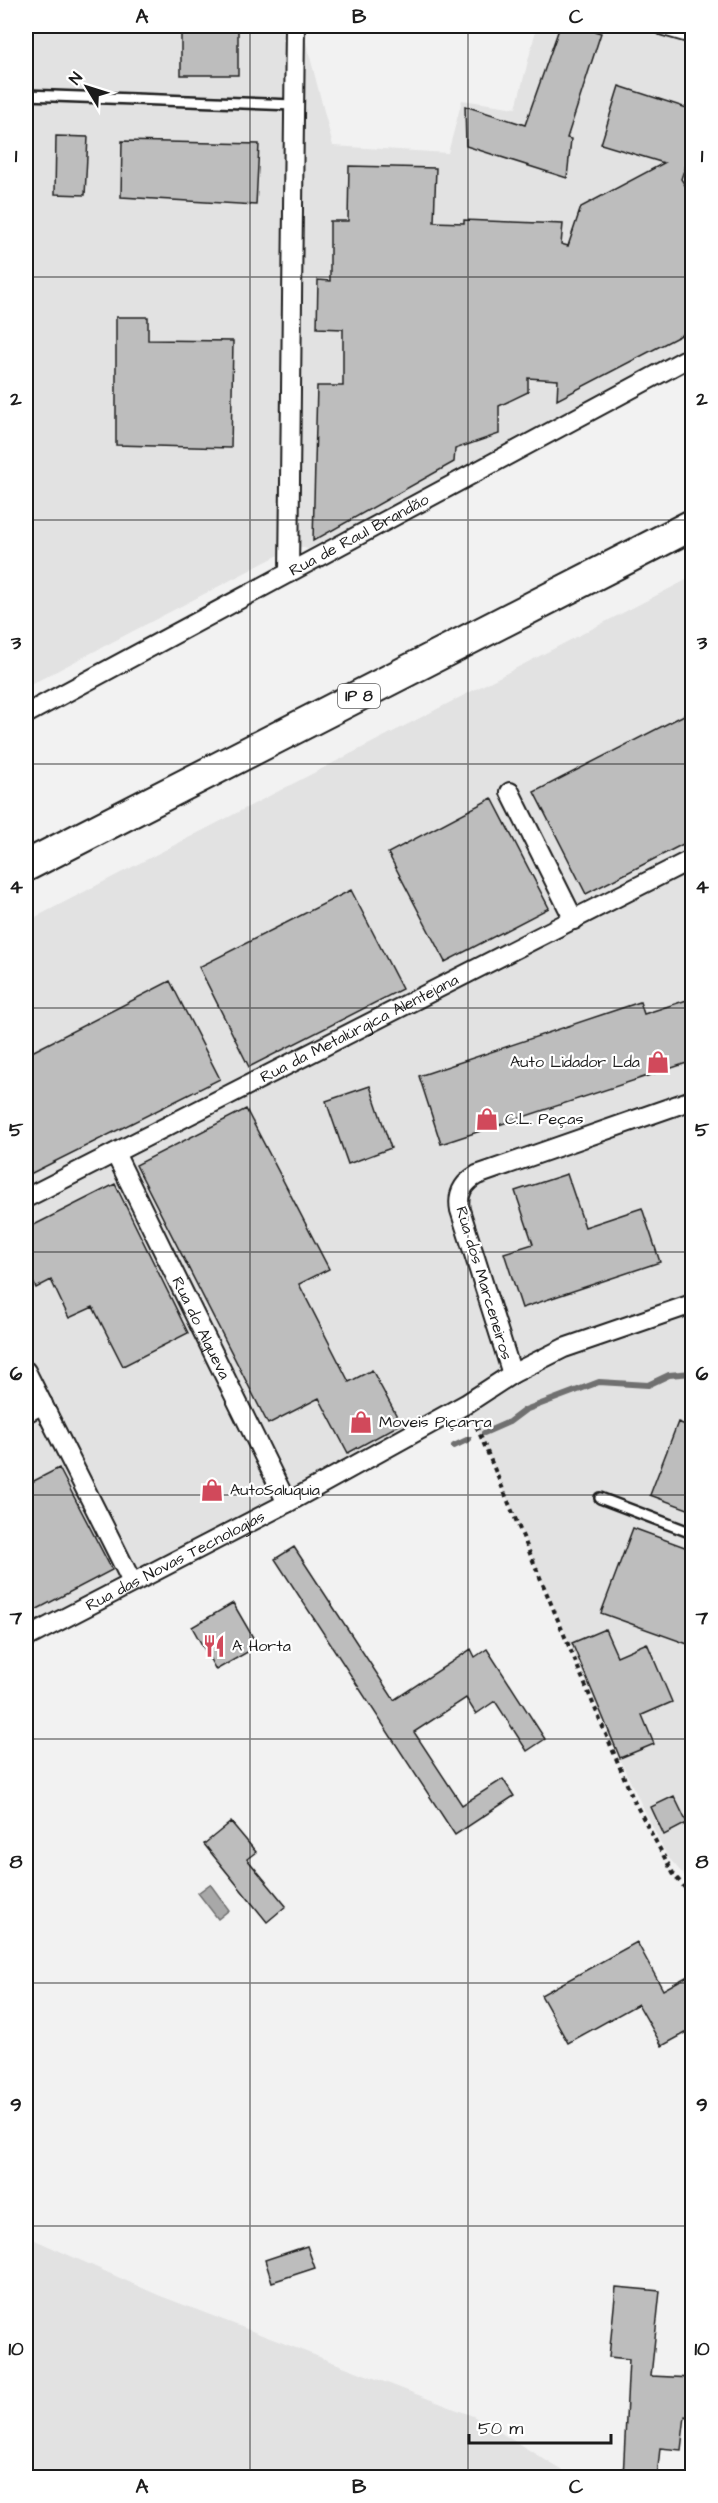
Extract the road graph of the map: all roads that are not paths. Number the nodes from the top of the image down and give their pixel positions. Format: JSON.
{"nodes":[{"id":1,"x":295,"y":26,"type":"edge"},
{"id":2,"x":664,"y":26,"type":"edge"},
{"id":3,"x":693,"y":34,"type":"edge"},
{"id":4,"x":26,"y":95,"type":"edge"},
{"id":5,"x":294,"y":105,"type":"junction"},
{"id":6,"x":693,"y":356,"type":"edge"},
{"id":7,"x":693,"y":525,"type":"edge"},
{"id":8,"x":289,"y":573,"type":"junction"},
{"id":9,"x":26,"y":714,"type":"edge"},
{"id":10,"x":510,"y":792,"type":"dead end"},
{"id":11,"x":693,"y":859,"type":"edge"},
{"id":12,"x":26,"y":866,"type":"edge"},
{"id":13,"x":574,"y":920,"type":"junction"},
{"id":14,"x":693,"y":1100,"type":"edge"},
{"id":15,"x":116,"y":1154,"type":"junction"},
{"id":16,"x":26,"y":1198,"type":"edge"},
{"id":17,"x":693,"y":1305,"type":"edge"},
{"id":18,"x":26,"y":1371,"type":"edge"},
{"id":19,"x":512,"y":1374,"type":"junction"},
{"id":20,"x":42,"y":1404,"type":"junction"},
{"id":21,"x":26,"y":1413,"type":"edge"},
{"id":22,"x":600,"y":1498,"type":"dead end"},
{"id":23,"x":287,"y":1503,"type":"junction"},
{"id":24,"x":693,"y":1533,"type":"edge"},
{"id":25,"x":132,"y":1582,"type":"junction"},
{"id":26,"x":26,"y":1638,"type":"edge"}],
"edges":[{"from":1,"to":5,"type":"street"},
{"from":2,"to":3,"type":"street"},
{"from":4,"to":5,"type":"lane"},
{"from":5,"to":8,"type":"street"},
{"from":6,"to":8,"type":"street","name":"Rua de Raul Brandão"},
{"from":7,"to":12,"type":"main road","number":"IP 8"},
{"from":8,"to":9,"type":"street","name":"Rua de Raul Brandão"},
{"from":10,"to":13,"type":"street"},
{"from":11,"to":13,"type":"street","name":"Rua da Metalúrgica Alentejana"},
{"from":13,"to":15,"type":"street","name":"Rua da Metalúrgica Alentejana"},
{"from":14,"to":19,"type":"street","name":"Rua dos Marceneiros"},
{"from":15,"to":16,"type":"street","name":"Rua da Metalúrgica Alentejana"},
{"from":15,"to":23,"type":"street","name":"Rua do Alqueva"},
{"from":17,"to":19,"type":"street","name":"Rua das Novas Tecnologias"},
{"from":18,"to":20,"type":"street"},
{"from":19,"to":23,"type":"street","name":"Rua das Novas Tecnologias"},
{"from":20,"to":21,"type":"street"},
{"from":20,"to":25,"type":"street"},
{"from":22,"to":24,"type":"lane"},
{"from":23,"to":25,"type":"street","name":"Rua das Novas Tecnologias"},
{"from":25,"to":26,"type":"street","name":"Rua das Novas Tecnologias"}]}
